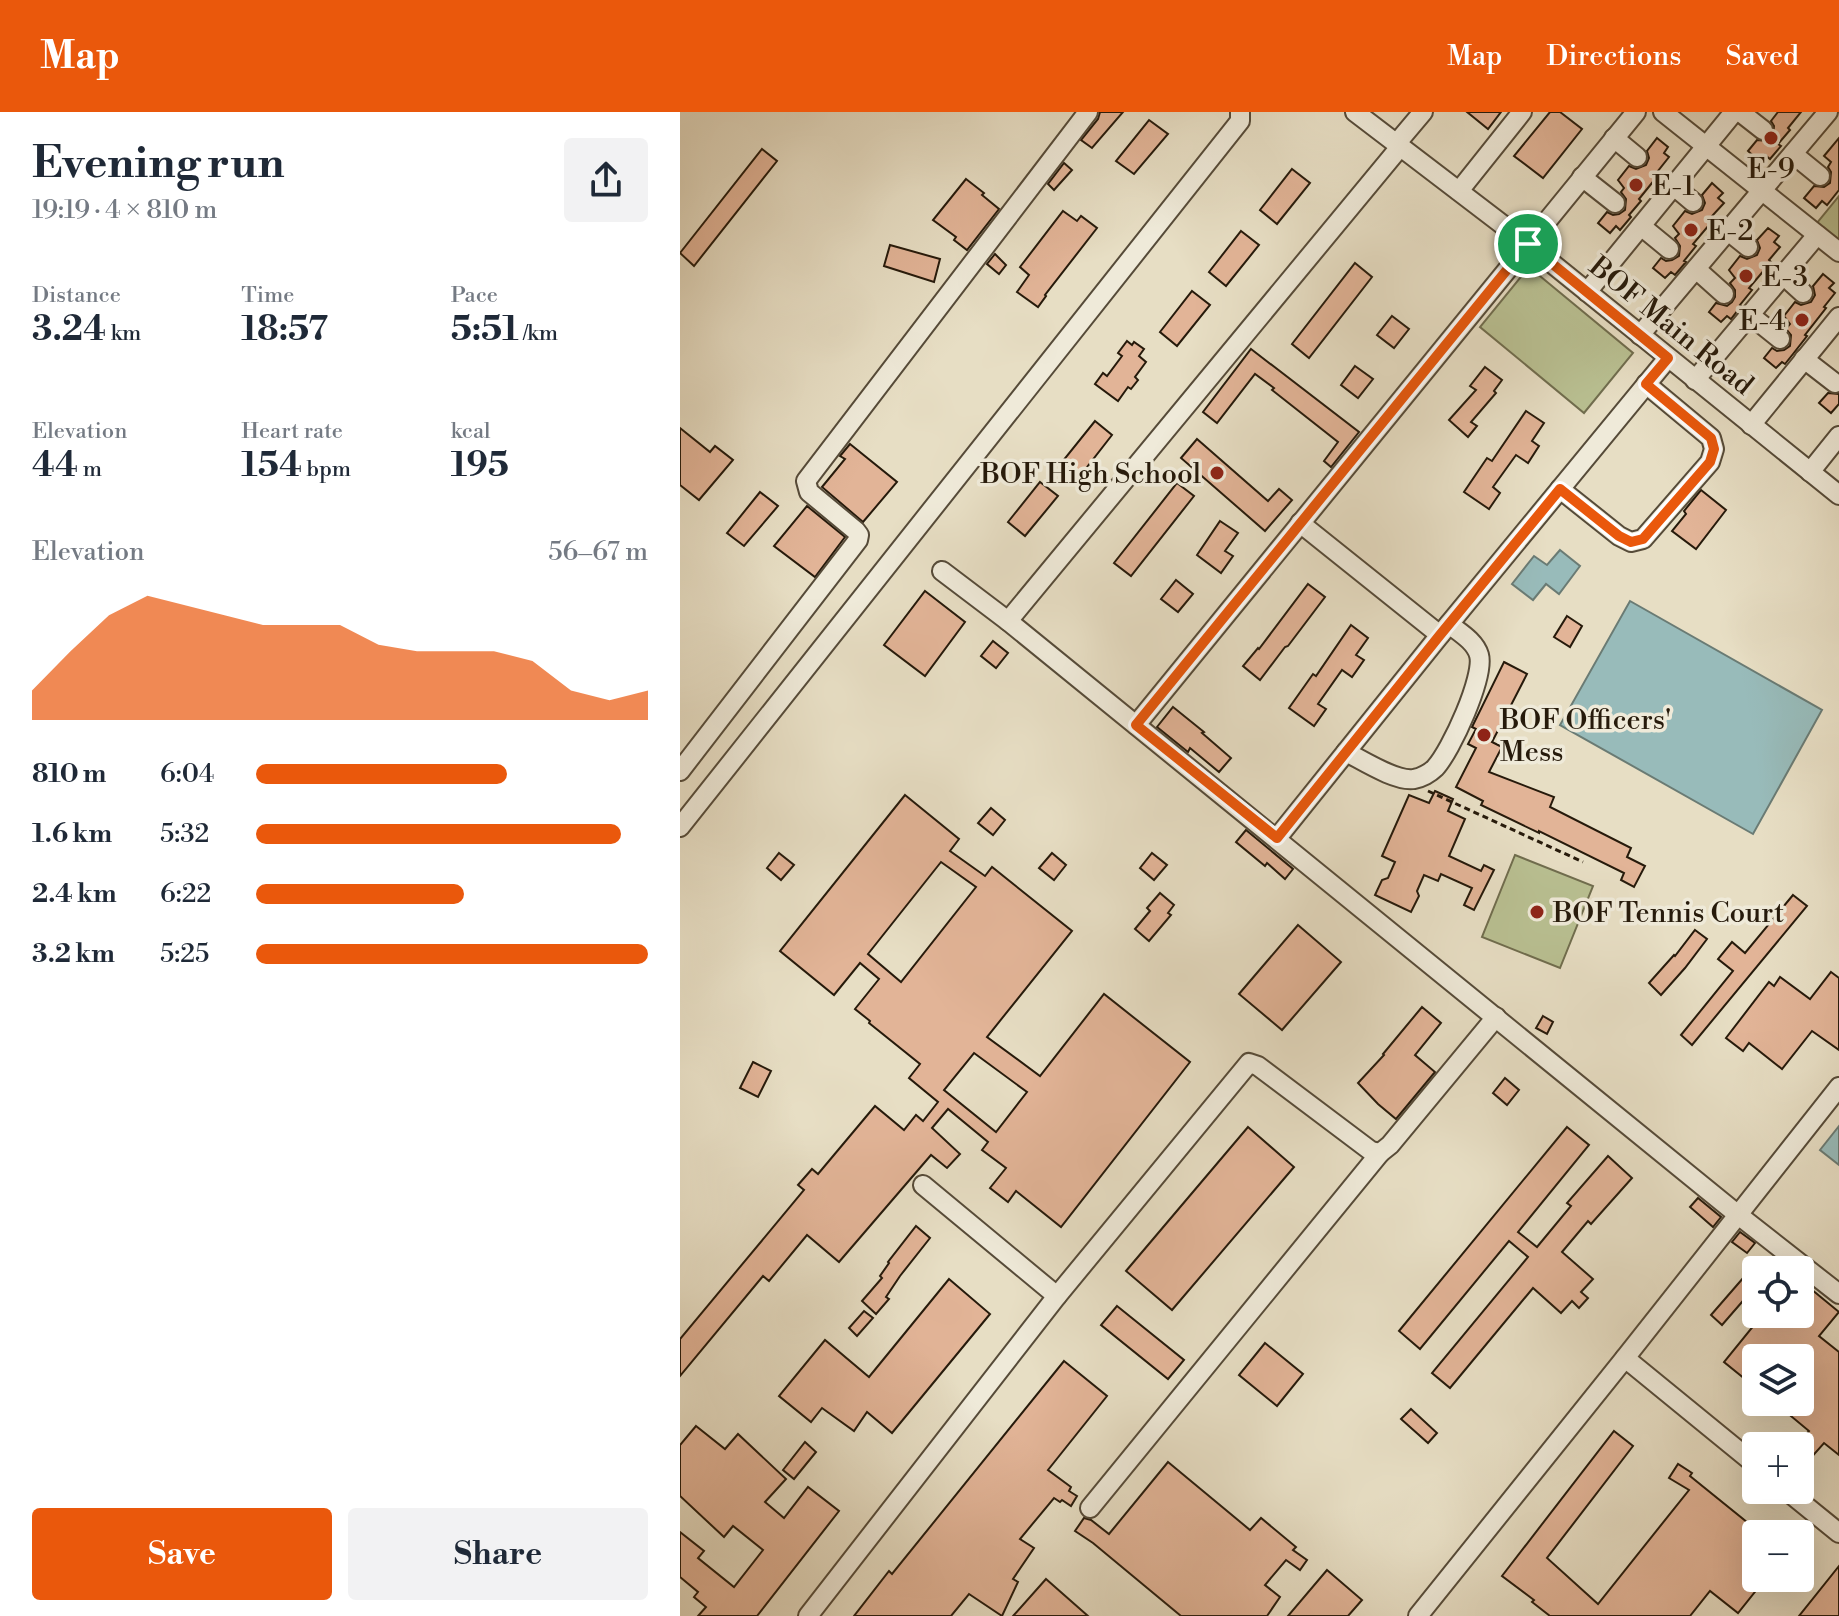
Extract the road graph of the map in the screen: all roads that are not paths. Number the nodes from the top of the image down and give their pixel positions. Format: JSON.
{"nodes":[{"id":1,"x":1088,"y":112,"type":"edge"},
{"id":2,"x":1240,"y":112,"type":"edge"},
{"id":3,"x":1355,"y":112,"type":"edge"},
{"id":4,"x":1423,"y":112,"type":"edge"},
{"id":5,"x":1522,"y":112,"type":"edge"},
{"id":6,"x":1636,"y":112,"type":"edge"},
{"id":7,"x":1663,"y":112,"type":"edge"},
{"id":8,"x":1734,"y":112,"type":"edge"},
{"id":9,"x":1740,"y":112,"type":"edge"},
{"id":10,"x":1831,"y":117,"type":"edge"},
{"id":11,"x":1763,"y":130,"type":"dead end"},
{"id":12,"x":1614,"y":138,"type":"junction"},
{"id":13,"x":1398,"y":145,"type":"junction"},
{"id":14,"x":1706,"y":146,"type":"junction"},
{"id":15,"x":1793,"y":154,"type":"junction"},
{"id":16,"x":1637,"y":157,"type":"dead end"},
{"id":17,"x":1820,"y":176,"type":"dead end"},
{"id":18,"x":1582,"y":177,"type":"junction"},
{"id":19,"x":1674,"y":186,"type":"junction"},
{"id":20,"x":1459,"y":191,"type":"junction"},
{"id":21,"x":1762,"y":191,"type":"junction"},
{"id":22,"x":1693,"y":202,"type":"dead end"},
{"id":23,"x":1615,"y":203,"type":"dead end"},
{"id":24,"x":1641,"y":226,"type":"junction"},
{"id":25,"x":1728,"y":231,"type":"junction"},
{"id":26,"x":1817,"y":235,"type":"junction"},
{"id":27,"x":1528,"y":244,"type":"junction"},
{"id":28,"x":1748,"y":247,"type":"dead end"},
{"id":29,"x":1669,"y":249,"type":"dead end"},
{"id":30,"x":1839,"y":252,"type":"edge"},
{"id":31,"x":1696,"y":269,"type":"junction"},
{"id":32,"x":1783,"y":275,"type":"junction"},
{"id":33,"x":1587,"y":292,"type":"junction"},
{"id":34,"x":1803,"y":293,"type":"dead end"},
{"id":35,"x":1724,"y":294,"type":"dead end"},
{"id":36,"x":1750,"y":315,"type":"junction"},
{"id":37,"x":1838,"y":319,"type":"edge"},
{"id":38,"x":1640,"y":335,"type":"junction"},
{"id":39,"x":1780,"y":339,"type":"dead end"},
{"id":40,"x":1668,"y":358,"type":"junction"},
{"id":41,"x":1804,"y":359,"type":"junction"},
{"id":42,"x":1695,"y":380,"type":"junction"},
{"id":43,"x":1835,"y":383,"type":"dead end"},
{"id":44,"x":1646,"y":384,"type":"junction"},
{"id":45,"x":1751,"y":425,"type":"junction"},
{"id":46,"x":1839,"y":436,"type":"edge"},
{"id":47,"x":1810,"y":472,"type":"junction"},
{"id":48,"x":1560,"y":489,"type":"junction"},
{"id":49,"x":1839,"y":495,"type":"edge"},
{"id":50,"x":1300,"y":523,"type":"junction"},
{"id":51,"x":942,"y":571,"type":"dead end"},
{"id":52,"x":1008,"y":621,"type":"junction"},
{"id":53,"x":1444,"y":629,"type":"junction"},
{"id":54,"x":1136,"y":725,"type":"junction"},
{"id":55,"x":1346,"y":752,"type":"junction"},
{"id":56,"x":680,"y":771,"type":"edge"},
{"id":57,"x":680,"y":827,"type":"edge"},
{"id":58,"x":1277,"y":838,"type":"junction"},
{"id":59,"x":1496,"y":1017,"type":"junction"},
{"id":60,"x":1839,"y":1087,"type":"edge"},
{"id":61,"x":1380,"y":1153,"type":"junction"},
{"id":62,"x":923,"y":1185,"type":"dead end"},
{"id":63,"x":1737,"y":1214,"type":"junction"},
{"id":64,"x":1839,"y":1294,"type":"edge"},
{"id":65,"x":1057,"y":1296,"type":"junction"},
{"id":66,"x":1625,"y":1358,"type":"junction"},
{"id":67,"x":1742,"y":1454,"type":"edge"},
{"id":68,"x":1803,"y":1504,"type":"edge"},
{"id":69,"x":1090,"y":1508,"type":"dead end"},
{"id":70,"x":1839,"y":1533,"type":"edge"},
{"id":71,"x":808,"y":1616,"type":"edge"},
{"id":72,"x":1418,"y":1616,"type":"edge"}],
"edges":[{"from":1,"to":56,"type":"street"},
{"from":2,"to":57,"type":"street"},
{"from":3,"to":13,"type":"street","name":"BOF Main Road"},
{"from":4,"to":13,"type":"street"},
{"from":5,"to":20,"type":"street"},
{"from":6,"to":12,"type":"street"},
{"from":7,"to":14,"type":"street"},
{"from":8,"to":14,"type":"street"},
{"from":9,"to":11,"type":"street"},
{"from":10,"to":15,"type":"street"},
{"from":12,"to":16,"type":"street"},
{"from":12,"to":18,"type":"street"},
{"from":13,"to":20,"type":"street","name":"BOF Main Road"},
{"from":13,"to":52,"type":"street"},
{"from":14,"to":19,"type":"street"},
{"from":14,"to":21,"type":"street"},
{"from":15,"to":17,"type":"street"},
{"from":15,"to":21,"type":"street"},
{"from":18,"to":23,"type":"street"},
{"from":18,"to":27,"type":"street"},
{"from":19,"to":22,"type":"street"},
{"from":19,"to":24,"type":"street"},
{"from":20,"to":27,"type":"street","name":"BOF Main Road"},
{"from":21,"to":25,"type":"street"},
{"from":21,"to":26,"type":"street"},
{"from":24,"to":29,"type":"street"},
{"from":24,"to":33,"type":"street"},
{"from":25,"to":28,"type":"street"},
{"from":25,"to":31,"type":"street"},
{"from":26,"to":30,"type":"street"},
{"from":26,"to":32,"type":"street"},
{"from":27,"to":33,"type":"street","name":"BOF Main Road"},
{"from":27,"to":50,"type":"street"},
{"from":31,"to":35,"type":"street"},
{"from":31,"to":38,"type":"street"},
{"from":32,"to":34,"type":"street"},
{"from":32,"to":36,"type":"street"},
{"from":33,"to":38,"type":"street","name":"BOF Main Road"},
{"from":36,"to":39,"type":"street"},
{"from":36,"to":42,"type":"street"},
{"from":37,"to":41,"type":"street"},
{"from":38,"to":40,"type":"street","name":"BOF Main Road"},
{"from":40,"to":42,"type":"street","name":"BOF Main Road"},
{"from":40,"to":44,"type":"street"},
{"from":41,"to":43,"type":"street"},
{"from":41,"to":45,"type":"street"},
{"from":42,"to":45,"type":"street","name":"BOF Main Road"},
{"from":44,"to":48,"type":"street"},
{"from":44,"to":48,"type":"street"},
{"from":45,"to":47,"type":"street","name":"BOF Main Road"},
{"from":46,"to":47,"type":"street"},
{"from":47,"to":49,"type":"street","name":"BOF Main Road"},
{"from":48,"to":53,"type":"street"},
{"from":50,"to":53,"type":"street"},
{"from":50,"to":54,"type":"street"},
{"from":51,"to":52,"type":"street"},
{"from":52,"to":54,"type":"street"},
{"from":53,"to":55,"type":"street"},
{"from":53,"to":55,"type":"street"},
{"from":54,"to":58,"type":"street"},
{"from":55,"to":58,"type":"street"},
{"from":58,"to":59,"type":"street"},
{"from":59,"to":61,"type":"street"},
{"from":59,"to":63,"type":"street"},
{"from":60,"to":63,"type":"street"},
{"from":61,"to":65,"type":"street"},
{"from":61,"to":69,"type":"street"},
{"from":62,"to":65,"type":"street"},
{"from":63,"to":64,"type":"street"},
{"from":63,"to":66,"type":"street"},
{"from":65,"to":71,"type":"street"},
{"from":66,"to":67,"type":"street"},
{"from":66,"to":72,"type":"street"},
{"from":68,"to":70,"type":"street"}]}
